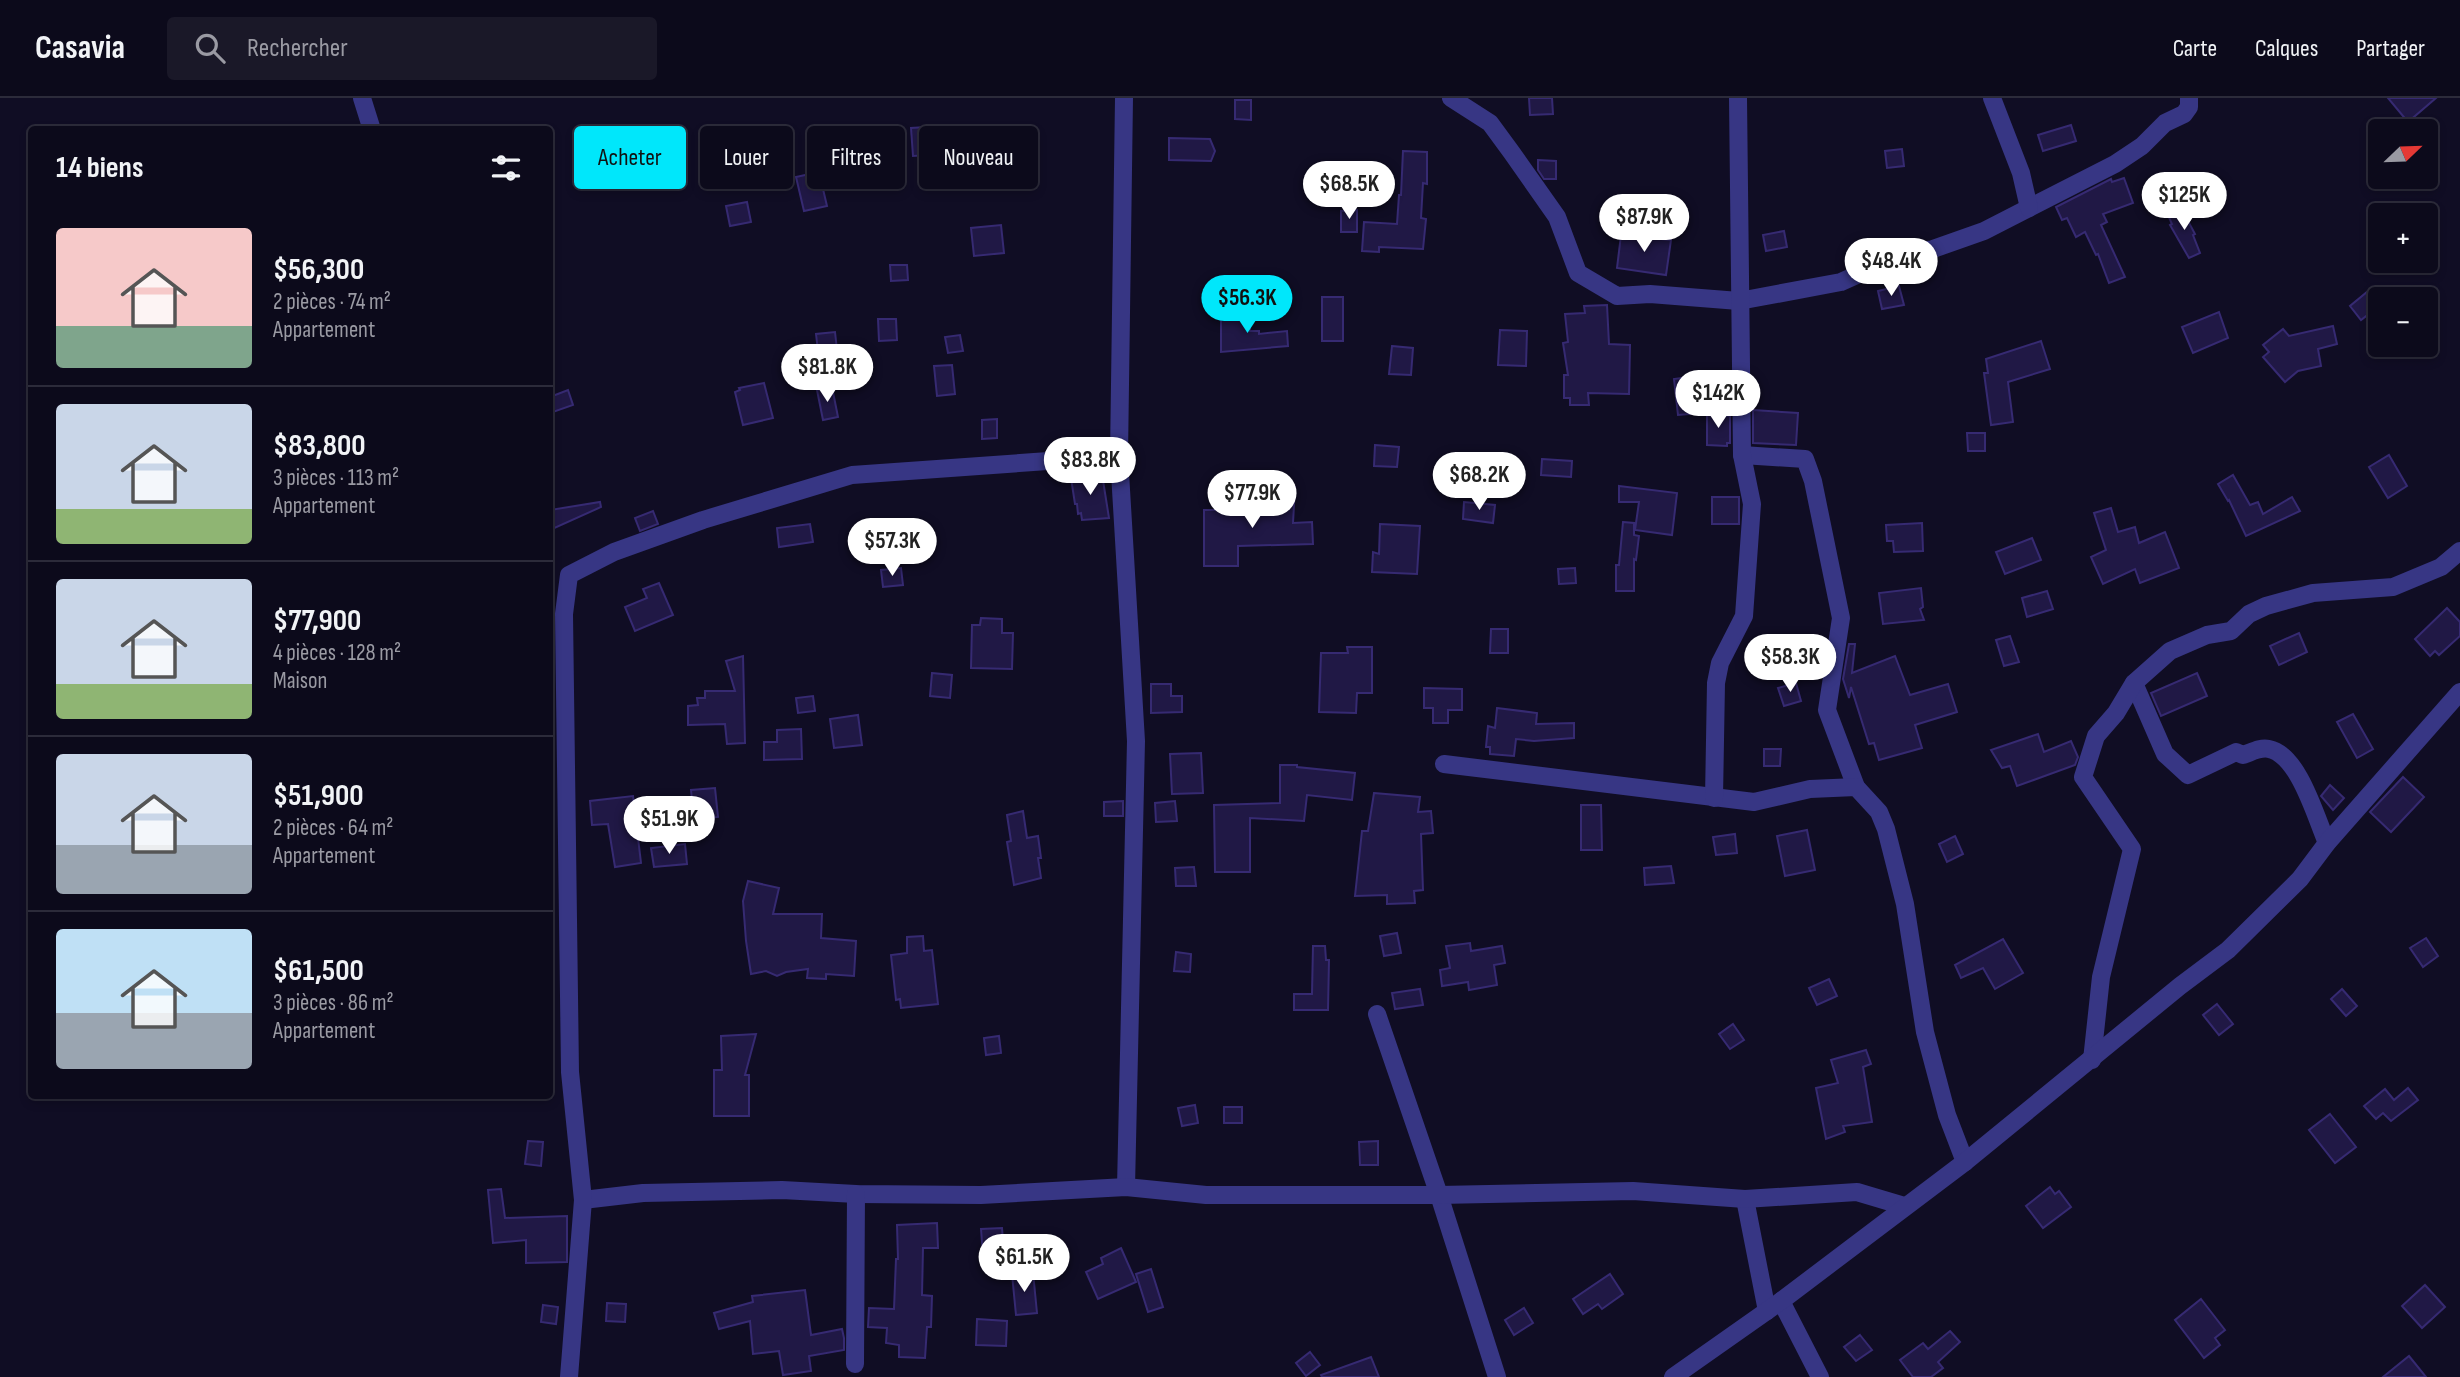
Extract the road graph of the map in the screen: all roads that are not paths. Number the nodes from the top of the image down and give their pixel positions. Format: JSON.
{"nodes":[{"id":1,"x":362,"y":98,"type":"edge"},
{"id":2,"x":1125,"y":98,"type":"edge"},
{"id":3,"x":1451,"y":98,"type":"edge"},
{"id":4,"x":1738,"y":98,"type":"edge"},
{"id":5,"x":1992,"y":98,"type":"edge"},
{"id":6,"x":2189,"y":98,"type":"edge"},
{"id":7,"x":371,"y":126,"type":"edge"},
{"id":8,"x":2029,"y":208,"type":"junction"},
{"id":9,"x":1739,"y":301,"type":"junction"},
{"id":10,"x":1742,"y":455,"type":"junction"},
{"id":11,"x":1119,"y":456,"type":"junction"},
{"id":12,"x":2460,"y":551,"type":"edge"},
{"id":13,"x":2134,"y":683,"type":"junction"},
{"id":14,"x":2460,"y":692,"type":"edge"},
{"id":15,"x":1444,"y":764,"type":"dead end"},
{"id":16,"x":1856,"y":787,"type":"junction"},
{"id":17,"x":1714,"y":798,"type":"junction"},
{"id":18,"x":2327,"y":844,"type":"junction"},
{"id":19,"x":1377,"y":1014,"type":"dead end"},
{"id":20,"x":2092,"y":1060,"type":"junction"},
{"id":21,"x":1965,"y":1162,"type":"junction"},
{"id":22,"x":1126,"y":1187,"type":"junction"},
{"id":23,"x":856,"y":1194,"type":"junction"},
{"id":24,"x":1439,"y":1195,"type":"junction"},
{"id":25,"x":1745,"y":1199,"type":"junction"},
{"id":26,"x":583,"y":1200,"type":"junction"},
{"id":27,"x":1904,"y":1206,"type":"junction"},
{"id":28,"x":1774,"y":1306,"type":"junction"},
{"id":29,"x":855,"y":1364,"type":"dead end"},
{"id":30,"x":569,"y":1377,"type":"edge"},
{"id":31,"x":1497,"y":1377,"type":"edge"},
{"id":32,"x":1673,"y":1377,"type":"edge"},
{"id":33,"x":1820,"y":1377,"type":"edge"}],
"edges":[{"from":1,"to":7,"type":"street"},
{"from":2,"to":11,"type":"street"},
{"from":3,"to":9,"type":"street"},
{"from":4,"to":9,"type":"street"},
{"from":5,"to":8,"type":"street"},
{"from":6,"to":8,"type":"street"},
{"from":8,"to":9,"type":"street"},
{"from":9,"to":10,"type":"street"},
{"from":10,"to":16,"type":"street"},
{"from":10,"to":17,"type":"street"},
{"from":11,"to":22,"type":"street"},
{"from":11,"to":26,"type":"street"},
{"from":12,"to":13,"type":"street"},
{"from":13,"to":18,"type":"street"},
{"from":13,"to":20,"type":"street"},
{"from":14,"to":18,"type":"street"},
{"from":15,"to":17,"type":"street"},
{"from":16,"to":17,"type":"street"},
{"from":16,"to":21,"type":"street"},
{"from":18,"to":20,"type":"street"},
{"from":19,"to":24,"type":"street"},
{"from":20,"to":21,"type":"street"},
{"from":21,"to":27,"type":"street"},
{"from":22,"to":23,"type":"street"},
{"from":22,"to":24,"type":"street"},
{"from":23,"to":26,"type":"street"},
{"from":23,"to":29,"type":"street"},
{"from":24,"to":25,"type":"street"},
{"from":24,"to":31,"type":"street"},
{"from":25,"to":27,"type":"street"},
{"from":25,"to":28,"type":"street"},
{"from":26,"to":30,"type":"street"},
{"from":27,"to":28,"type":"street"},
{"from":28,"to":32,"type":"street"},
{"from":28,"to":33,"type":"street"}]}
